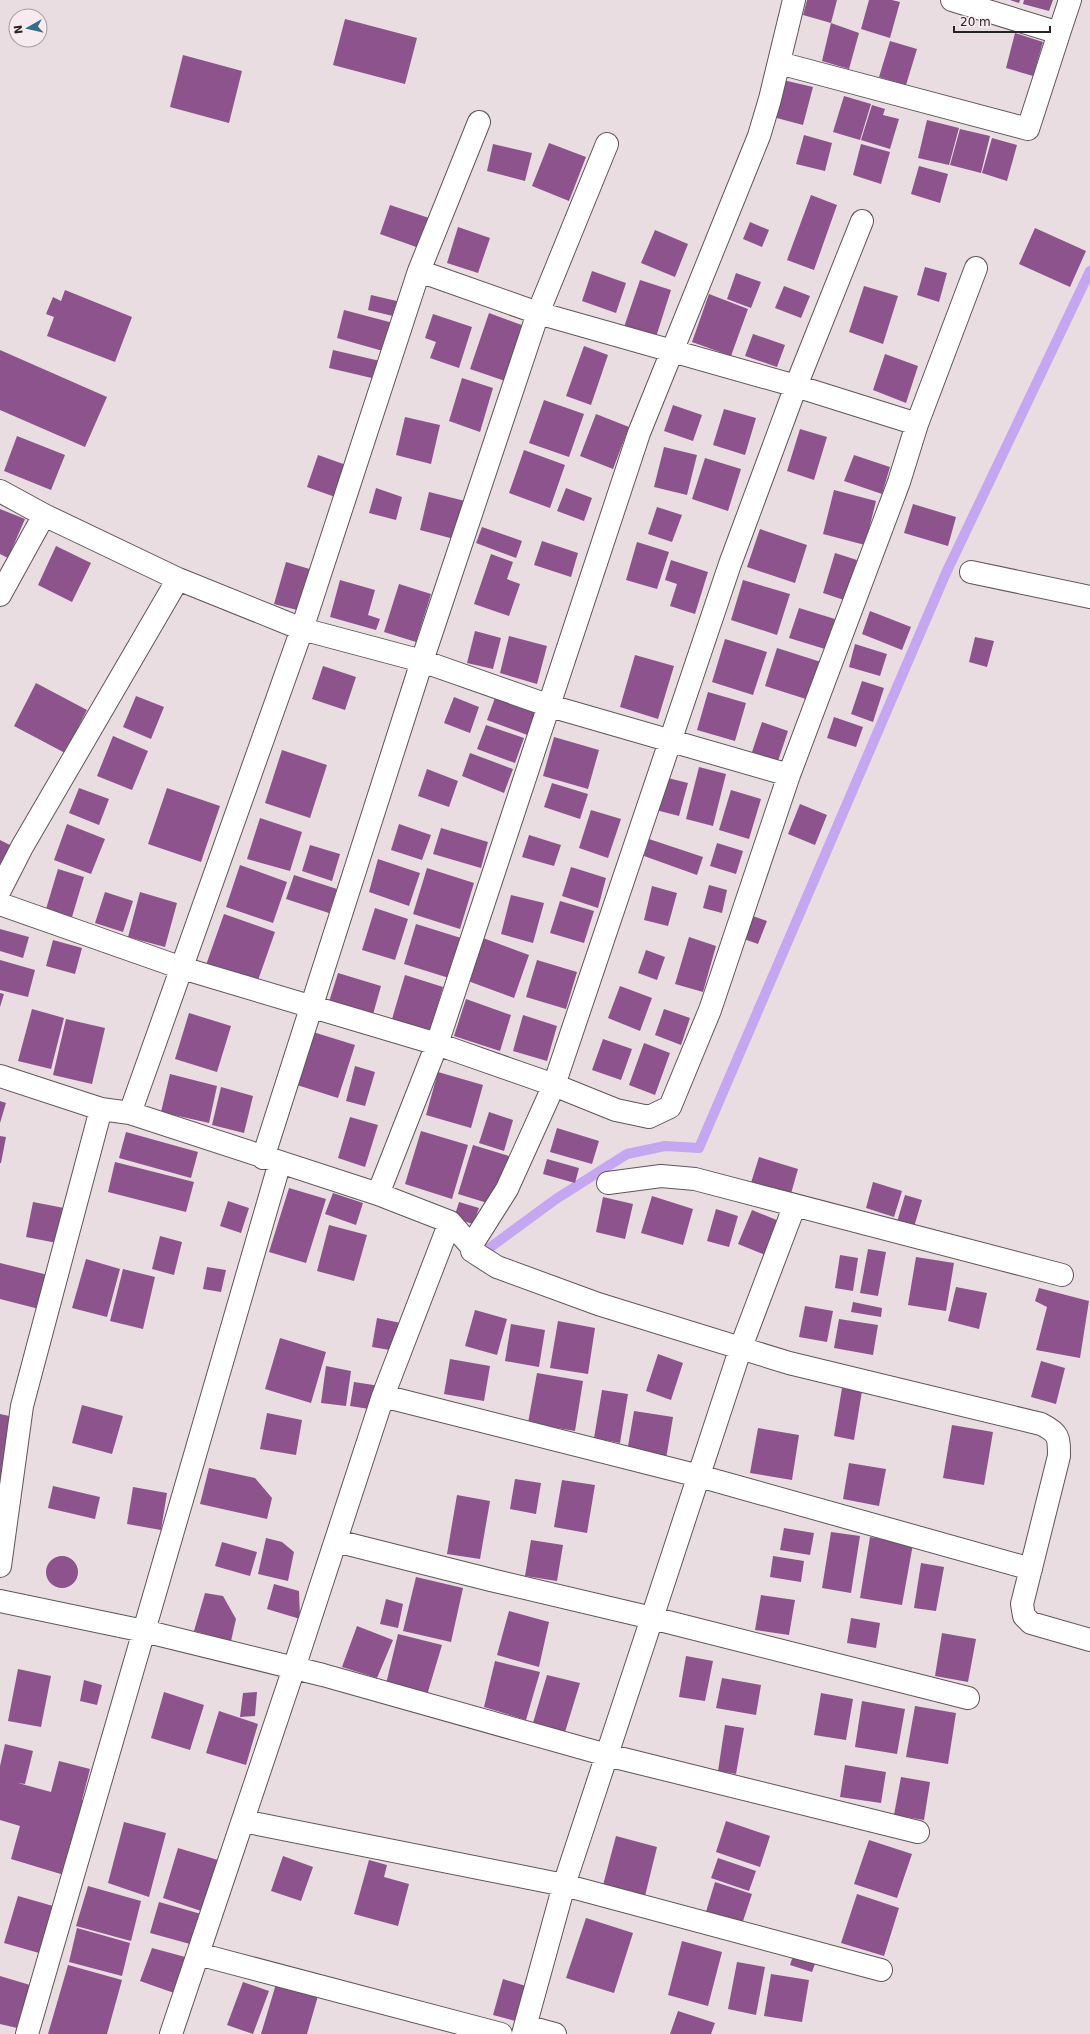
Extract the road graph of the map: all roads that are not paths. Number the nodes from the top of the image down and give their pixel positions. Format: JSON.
{"nodes":[{"id":1,"x":794,"y":0,"type":"edge"},
{"id":2,"x":952,"y":0,"type":"edge"},
{"id":3,"x":1070,"y":0,"type":"edge"},
{"id":4,"x":1059,"y":32,"type":"junction"},
{"id":5,"x":778,"y":62,"type":"junction"},
{"id":6,"x":479,"y":122,"type":"dead end"},
{"id":7,"x":607,"y":144,"type":"dead end"},
{"id":8,"x":862,"y":221,"type":"dead end"},
{"id":9,"x":976,"y":268,"type":"dead end"},
{"id":10,"x":419,"y":271,"type":"junction"},
{"id":11,"x":538,"y":313,"type":"junction"},
{"id":12,"x":671,"y":351,"type":"junction"},
{"id":13,"x":796,"y":386,"type":"junction"},
{"id":14,"x":917,"y":424,"type":"junction"},
{"id":15,"x":0,"y":491,"type":"edge"},
{"id":16,"x":44,"y":515,"type":"junction"},
{"id":17,"x":971,"y":572,"type":"dead end"},
{"id":18,"x":178,"y":578,"type":"junction"},
{"id":19,"x":0,"y":595,"type":"edge"},
{"id":20,"x":1090,"y":597,"type":"edge"},
{"id":21,"x":302,"y":629,"type":"junction"},
{"id":22,"x":422,"y":661,"type":"junction"},
{"id":23,"x":550,"y":706,"type":"junction"},
{"id":24,"x":672,"y":741,"type":"junction"},
{"id":25,"x":789,"y":775,"type":"junction"},
{"id":26,"x":0,"y":890,"type":"edge"},
{"id":27,"x":0,"y":904,"type":"edge"},
{"id":28,"x":182,"y":968,"type":"junction"},
{"id":29,"x":311,"y":1006,"type":"junction"},
{"id":30,"x":437,"y":1044,"type":"junction"},
{"id":31,"x":0,"y":1076,"type":"edge"},
{"id":32,"x":554,"y":1085,"type":"junction"},
{"id":33,"x":101,"y":1109,"type":"junction"},
{"id":34,"x":130,"y":1113,"type":"junction"},
{"id":35,"x":271,"y":1160,"type":"junction"},
{"id":36,"x":608,"y":1183,"type":"dead end"},
{"id":37,"x":378,"y":1194,"type":"junction"},
{"id":38,"x":794,"y":1207,"type":"junction"},
{"id":39,"x":450,"y":1222,"type":"junction"},
{"id":40,"x":471,"y":1246,"type":"junction"},
{"id":41,"x":1062,"y":1275,"type":"dead end"},
{"id":42,"x":741,"y":1347,"type":"junction"},
{"id":43,"x":383,"y":1396,"type":"junction"},
{"id":44,"x":698,"y":1476,"type":"junction"},
{"id":45,"x":336,"y":1541,"type":"junction"},
{"id":46,"x":0,"y":1566,"type":"edge"},
{"id":47,"x":1031,"y":1568,"type":"junction"},
{"id":48,"x":0,"y":1601,"type":"edge"},
{"id":49,"x":652,"y":1618,"type":"junction"},
{"id":50,"x":144,"y":1631,"type":"junction"},
{"id":51,"x":1090,"y":1640,"type":"edge"},
{"id":52,"x":294,"y":1668,"type":"junction"},
{"id":53,"x":968,"y":1698,"type":"dead end"},
{"id":54,"x":607,"y":1755,"type":"junction"},
{"id":55,"x":243,"y":1821,"type":"junction"},
{"id":56,"x":918,"y":1832,"type":"dead end"},
{"id":57,"x":564,"y":1885,"type":"junction"},
{"id":58,"x":198,"y":1954,"type":"junction"},
{"id":59,"x":881,"y":1970,"type":"dead end"},
{"id":60,"x":524,"y":2030,"type":"edge"},
{"id":61,"x":27,"y":2034,"type":"edge"},
{"id":62,"x":170,"y":2034,"type":"edge"},
{"id":63,"x":501,"y":2034,"type":"edge"},
{"id":64,"x":555,"y":2034,"type":"edge"}],
"edges":[{"from":1,"to":5,"type":"street"},
{"from":2,"to":4,"type":"street"},
{"from":3,"to":4,"type":"street"},
{"from":4,"to":5,"type":"street"},
{"from":5,"to":12,"type":"street"},
{"from":6,"to":10,"type":"street"},
{"from":7,"to":11,"type":"street"},
{"from":8,"to":13,"type":"street"},
{"from":9,"to":14,"type":"street"},
{"from":10,"to":11,"type":"street"},
{"from":10,"to":21,"type":"street"},
{"from":11,"to":12,"type":"street"},
{"from":11,"to":22,"type":"street"},
{"from":12,"to":13,"type":"street"},
{"from":12,"to":23,"type":"street"},
{"from":13,"to":14,"type":"street"},
{"from":13,"to":24,"type":"street"},
{"from":14,"to":25,"type":"street"},
{"from":15,"to":16,"type":"street"},
{"from":16,"to":18,"type":"street"},
{"from":16,"to":19,"type":"street"},
{"from":17,"to":20,"type":"street"},
{"from":18,"to":21,"type":"street"},
{"from":18,"to":26,"type":"street"},
{"from":21,"to":22,"type":"street"},
{"from":21,"to":28,"type":"street"},
{"from":22,"to":23,"type":"street"},
{"from":22,"to":29,"type":"street"},
{"from":23,"to":24,"type":"street"},
{"from":23,"to":30,"type":"street"},
{"from":24,"to":25,"type":"street"},
{"from":24,"to":32,"type":"street"},
{"from":25,"to":32,"type":"street"},
{"from":27,"to":28,"type":"street"},
{"from":28,"to":29,"type":"street"},
{"from":28,"to":34,"type":"street"},
{"from":29,"to":30,"type":"street"},
{"from":29,"to":35,"type":"street"},
{"from":30,"to":32,"type":"street"},
{"from":30,"to":37,"type":"street"},
{"from":31,"to":33,"type":"street"},
{"from":32,"to":40,"type":"street"},
{"from":33,"to":34,"type":"street"},
{"from":33,"to":46,"type":"street"},
{"from":34,"to":35,"type":"street"},
{"from":35,"to":37,"type":"street"},
{"from":35,"to":50,"type":"street"},
{"from":36,"to":38,"type":"street"},
{"from":37,"to":39,"type":"street"},
{"from":38,"to":41,"type":"street"},
{"from":38,"to":42,"type":"street"},
{"from":39,"to":40,"type":"street"},
{"from":39,"to":43,"type":"street"},
{"from":40,"to":42,"type":"street"},
{"from":42,"to":44,"type":"street"},
{"from":42,"to":47,"type":"street"},
{"from":43,"to":44,"type":"street"},
{"from":43,"to":45,"type":"street"},
{"from":44,"to":47,"type":"street"},
{"from":44,"to":49,"type":"street"},
{"from":45,"to":49,"type":"street"},
{"from":45,"to":52,"type":"street"},
{"from":47,"to":51,"type":"street"},
{"from":48,"to":50,"type":"street"},
{"from":49,"to":53,"type":"street"},
{"from":49,"to":54,"type":"street"},
{"from":50,"to":52,"type":"street"},
{"from":50,"to":61,"type":"street"},
{"from":52,"to":54,"type":"street"},
{"from":52,"to":55,"type":"street"},
{"from":54,"to":56,"type":"street"},
{"from":54,"to":57,"type":"street"},
{"from":55,"to":57,"type":"street"},
{"from":55,"to":58,"type":"street"},
{"from":57,"to":59,"type":"street"},
{"from":57,"to":60,"type":"street"},
{"from":58,"to":62,"type":"street"},
{"from":58,"to":63,"type":"street"},
{"from":60,"to":64,"type":"street"}]}
